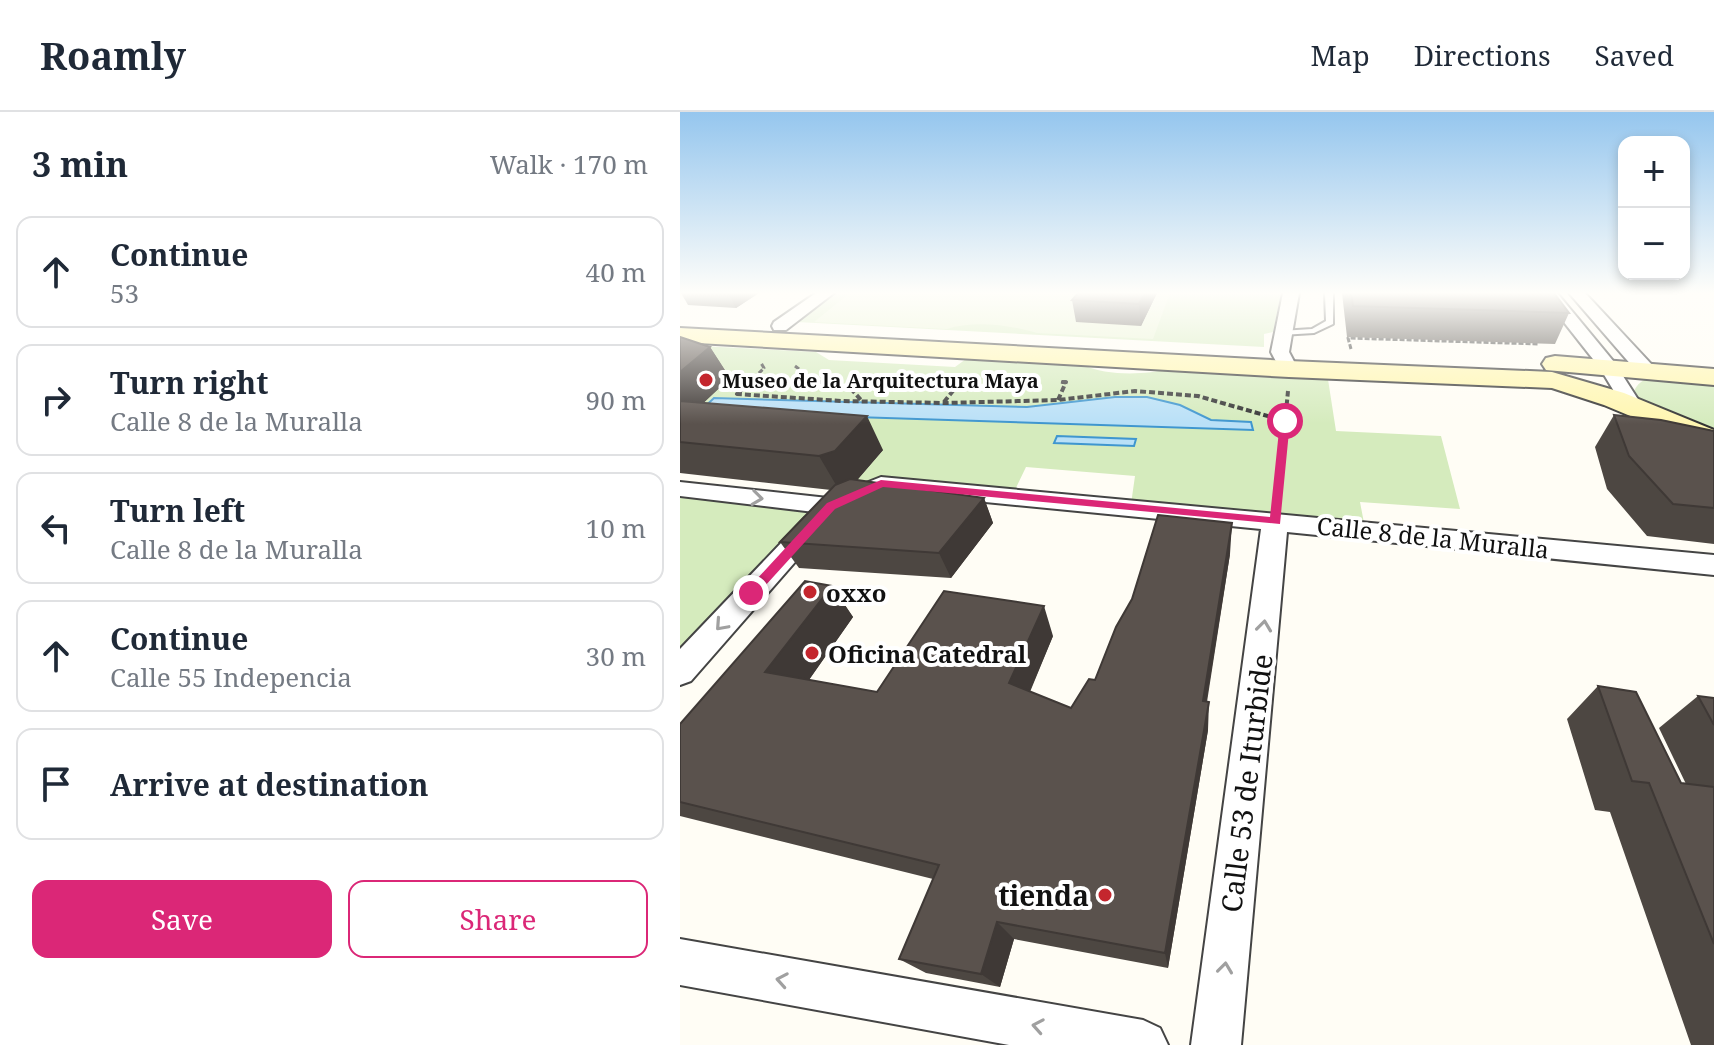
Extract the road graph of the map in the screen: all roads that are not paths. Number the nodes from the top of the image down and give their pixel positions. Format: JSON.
{"nodes":[{"id":1,"x":738,"y":337,"type":"edge"},
{"id":2,"x":992,"y":337,"type":"edge"},
{"id":3,"x":1286,"y":337,"type":"edge"},
{"id":4,"x":1301,"y":337,"type":"edge"},
{"id":5,"x":1584,"y":337,"type":"edge"},
{"id":6,"x":1619,"y":337,"type":"edge"},
{"id":7,"x":1284,"y":351,"type":"junction"},
{"id":8,"x":1608,"y":366,"type":"junction"},
{"id":9,"x":1654,"y":372,"type":"junction"},
{"id":10,"x":1714,"y":377,"type":"edge"},
{"id":11,"x":1631,"y":404,"type":"junction"},
{"id":12,"x":1714,"y":442,"type":"edge"},
{"id":13,"x":680,"y":489,"type":"edge"},
{"id":14,"x":831,"y":506,"type":"junction"},
{"id":15,"x":1275,"y":521,"type":"junction"},
{"id":16,"x":1714,"y":565,"type":"edge"},
{"id":17,"x":680,"y":671,"type":"edge"},
{"id":18,"x":680,"y":962,"type":"edge"},
{"id":19,"x":1143,"y":1045,"type":"edge"},
{"id":20,"x":1216,"y":1045,"type":"edge"}],
"edges":[{"from":1,"to":7,"type":"main road"},
{"from":2,"to":7,"type":"main road"},
{"from":3,"to":7,"type":"street"},
{"from":4,"to":7,"type":"lane"},
{"from":5,"to":8,"type":"street"},
{"from":6,"to":9,"type":"street"},
{"from":7,"to":8,"type":"main road"},
{"from":7,"to":11,"type":"main road"},
{"from":8,"to":9,"type":"main road"},
{"from":8,"to":11,"type":"street"},
{"from":9,"to":10,"type":"main road"},
{"from":9,"to":11,"type":"main road"},
{"from":11,"to":12,"type":"main road"},
{"from":13,"to":14,"type":"street","one_way":true},
{"from":14,"to":15,"type":"street","name":"Calle 8 de la Muralla"},
{"from":14,"to":17,"type":"street","one_way":true},
{"from":15,"to":16,"type":"street","name":"Calle 8 de la Muralla"},
{"from":20,"to":15,"type":"street","name":"Calle 53 de Iturbide","one_way":true},
{"from":19,"to":18,"type":"street","one_way":true}]}
